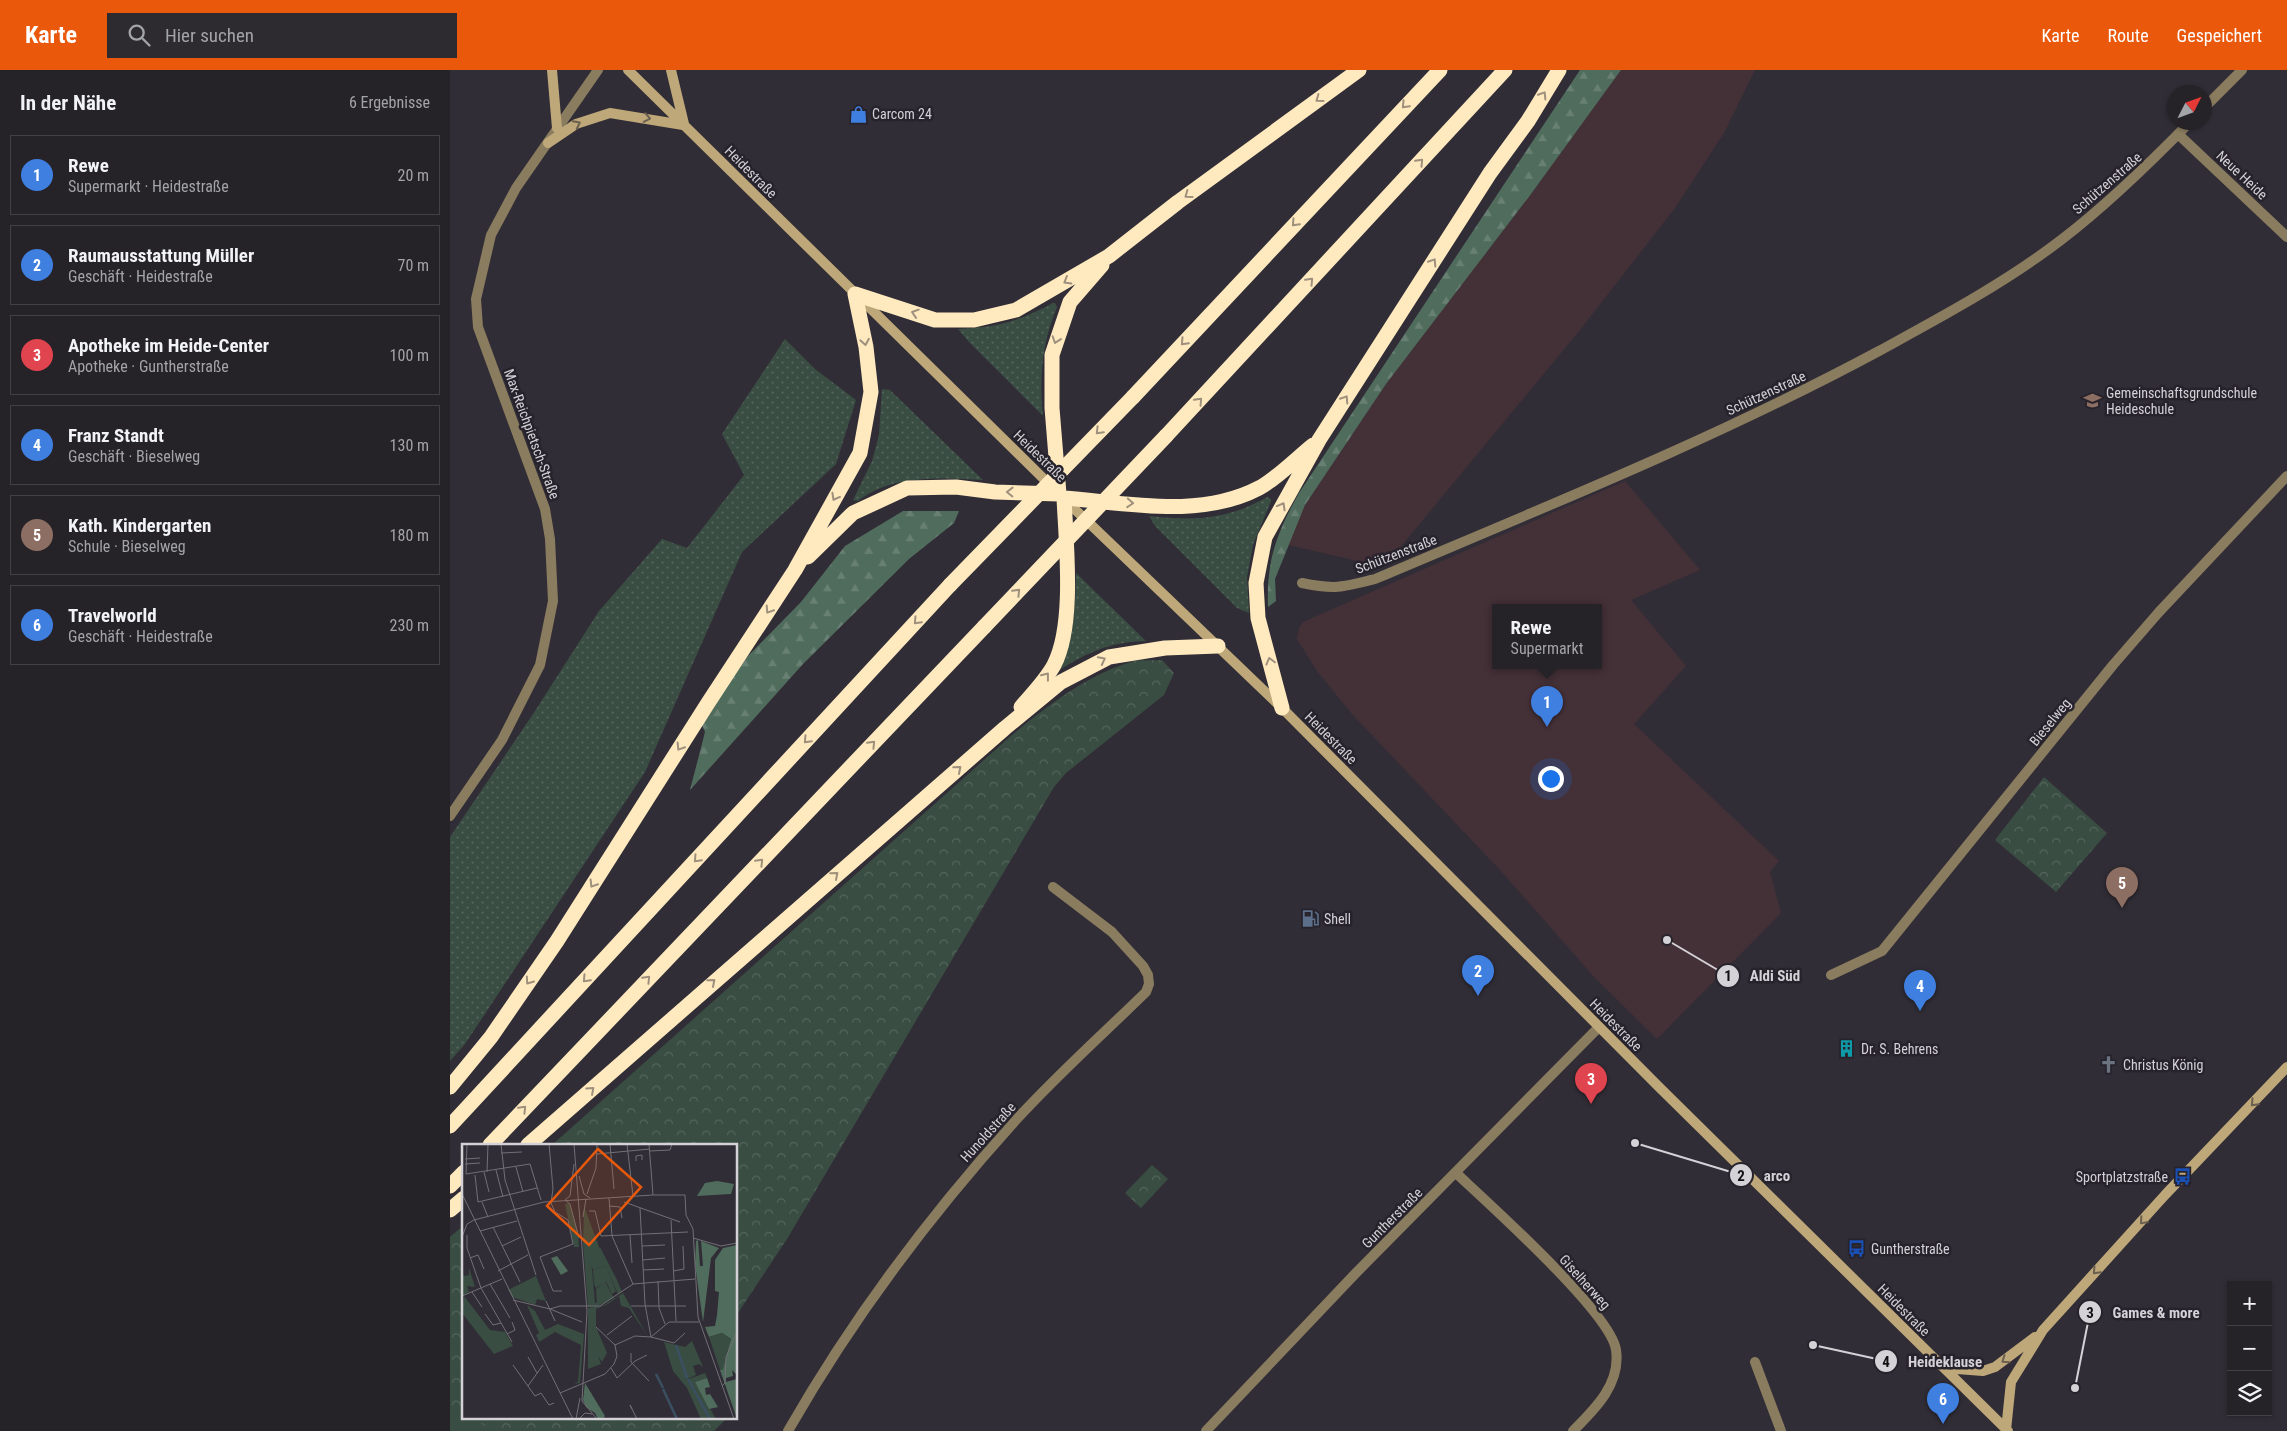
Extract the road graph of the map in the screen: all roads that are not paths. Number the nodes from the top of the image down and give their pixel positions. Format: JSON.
{"nodes":[{"id":1,"x":552,"y":70,"type":"edge"},
{"id":2,"x":598,"y":70,"type":"edge"},
{"id":3,"x":628,"y":70,"type":"edge"},
{"id":4,"x":671,"y":70,"type":"edge"},
{"id":5,"x":1359,"y":70,"type":"edge"},
{"id":6,"x":1440,"y":70,"type":"edge"},
{"id":7,"x":1505,"y":70,"type":"edge"},
{"id":8,"x":1559,"y":70,"type":"edge"},
{"id":9,"x":2242,"y":70,"type":"edge"},
{"id":10,"x":2212,"y":100,"type":"edge"},
{"id":11,"x":684,"y":125,"type":"junction"},
{"id":12,"x":557,"y":128,"type":"junction"},
{"id":13,"x":2182,"y":130,"type":"edge"},
{"id":14,"x":2178,"y":134,"type":"junction"},
{"id":15,"x":548,"y":143,"type":"junction"},
{"id":16,"x":2287,"y":237,"type":"edge"},
{"id":17,"x":1110,"y":256,"type":"junction"},
{"id":18,"x":856,"y":294,"type":"junction"},
{"id":19,"x":1319,"y":440,"type":"junction"},
{"id":20,"x":2287,"y":476,"type":"edge"},
{"id":21,"x":1061,"y":496,"type":"junction"},
{"id":22,"x":795,"y":570,"type":"junction"},
{"id":23,"x":1302,"y":583,"type":"dead end"},
{"id":24,"x":1218,"y":646,"type":"junction"},
{"id":25,"x":1282,"y":708,"type":"junction"},
{"id":26,"x":1005,"y":728,"type":"junction"},
{"id":27,"x":450,"y":816,"type":"edge"},
{"id":28,"x":1053,"y":887,"type":"dead end"},
{"id":29,"x":1831,"y":975,"type":"dead end"},
{"id":30,"x":1599,"y":1027,"type":"junction"},
{"id":31,"x":2287,"y":1067,"type":"edge"},
{"id":32,"x":450,"y":1087,"type":"edge"},
{"id":33,"x":450,"y":1126,"type":"edge"},
{"id":34,"x":491,"y":1144,"type":"edge"},
{"id":35,"x":529,"y":1144,"type":"edge"},
{"id":36,"x":1456,"y":1173,"type":"junction"},
{"id":37,"x":462,"y":1174,"type":"edge"},
{"id":38,"x":450,"y":1186,"type":"edge"},
{"id":39,"x":462,"y":1200,"type":"edge"},
{"id":40,"x":450,"y":1210,"type":"edge"},
{"id":41,"x":2043,"y":1330,"type":"junction"},
{"id":42,"x":1756,"y":1362,"type":"dead end"},
{"id":43,"x":1944,"y":1368,"type":"junction"},
{"id":44,"x":2007,"y":1430,"type":"edge"},
{"id":45,"x":788,"y":1431,"type":"edge"},
{"id":46,"x":1206,"y":1431,"type":"edge"},
{"id":47,"x":1573,"y":1431,"type":"edge"},
{"id":48,"x":1781,"y":1431,"type":"edge"}],
"edges":[{"from":1,"to":12,"type":"main road"},
{"from":2,"to":12,"type":"street","name":"Max-Reichpietsch-Straße"},
{"from":3,"to":11,"type":"main road","name":"Heidestraße"},
{"from":4,"to":11,"type":"main road"},
{"from":5,"to":17,"type":"highway","one_way":true},
{"from":6,"to":33,"type":"highway","one_way":true,"bridge":true},
{"from":34,"to":7,"type":"highway","one_way":true,"bridge":true},
{"from":19,"to":8,"type":"highway","one_way":true},
{"from":9,"to":10,"type":"street"},
{"from":15,"to":11,"type":"main road","one_way":true},
{"from":11,"to":18,"type":"main road","name":"Heidestraße"},
{"from":12,"to":15,"type":"street","name":"Max-Reichpietsch-Straße"},
{"from":13,"to":14,"type":"street","name":"Schützenstraße"},
{"from":14,"to":16,"type":"street","name":"Neue Heide"},
{"from":14,"to":23,"type":"street","name":"Schützenstraße"},
{"from":15,"to":27,"type":"street","name":"Max-Reichpietsch-Straße"},
{"from":17,"to":18,"type":"highway","one_way":true},
{"from":17,"to":21,"type":"highway","one_way":true},
{"from":18,"to":21,"type":"main road","name":"Heidestraße"},
{"from":18,"to":22,"type":"highway","one_way":true},
{"from":21,"to":19,"type":"highway","one_way":true},
{"from":25,"to":19,"type":"highway","one_way":true},
{"from":20,"to":29,"type":"street","name":"Bieselweg"},
{"from":21,"to":22,"type":"highway","one_way":true},
{"from":21,"to":24,"type":"main road","name":"Heidestraße"},
{"from":26,"to":21,"type":"highway","one_way":true},
{"from":22,"to":32,"type":"highway","one_way":true},
{"from":24,"to":25,"type":"main road","name":"Heidestraße"},
{"from":26,"to":24,"type":"highway","one_way":true},
{"from":25,"to":30,"type":"main road","name":"Heidestraße"},
{"from":35,"to":26,"type":"highway","one_way":true},
{"from":28,"to":45,"type":"street","name":"Hunoldstraße"},
{"from":30,"to":36,"type":"street","name":"Guntherstraße"},
{"from":30,"to":43,"type":"main road","name":"Heidestraße"},
{"from":31,"to":41,"type":"main road","one_way":true},
{"from":36,"to":46,"type":"street","name":"Guntherstraße"},
{"from":36,"to":47,"type":"street","name":"Giselherweg"},
{"from":37,"to":38,"type":"highway"},
{"from":39,"to":40,"type":"highway"},
{"from":41,"to":43,"type":"main road","one_way":true},
{"from":41,"to":44,"type":"main road"},
{"from":42,"to":48,"type":"street"},
{"from":43,"to":44,"type":"main road","name":"Heidestraße"}]}
